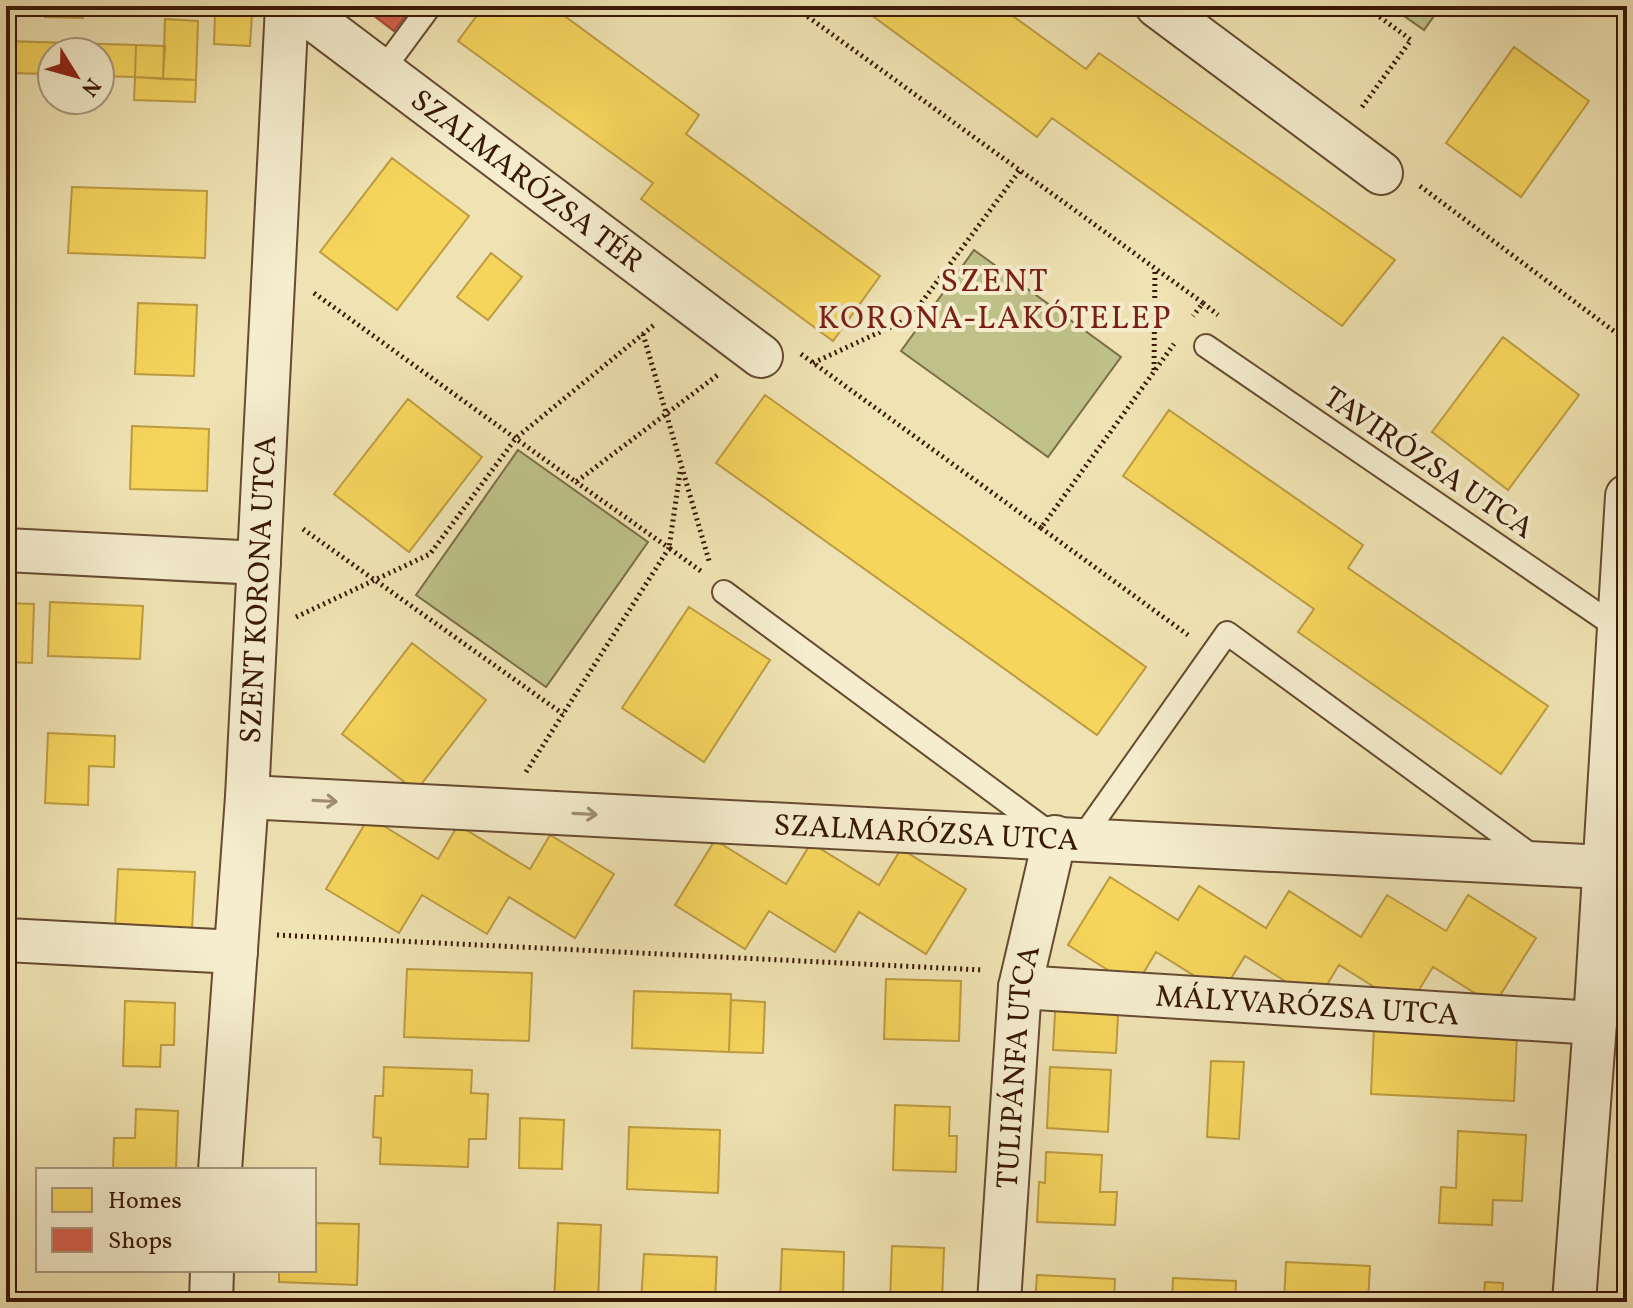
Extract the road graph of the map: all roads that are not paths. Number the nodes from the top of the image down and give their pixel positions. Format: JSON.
{"nodes":[{"id":1,"x":287,"y":6,"type":"edge"},
{"id":2,"x":296,"y":6,"type":"edge"},
{"id":3,"x":430,"y":6,"type":"edge"},
{"id":4,"x":1157,"y":6,"type":"edge"},
{"id":5,"x":382,"y":71,"type":"junction"},
{"id":6,"x":1395,"y":176,"type":"road end"},
{"id":7,"x":1206,"y":346,"type":"dead end"},
{"id":8,"x":777,"y":355,"type":"road end"},
{"id":9,"x":1627,"y":496,"type":"edge"},
{"id":10,"x":6,"y":550,"type":"edge"},
{"id":11,"x":259,"y":563,"type":"junction"},
{"id":12,"x":725,"y":591,"type":"road end"},
{"id":13,"x":1618,"y":628,"type":"junction"},
{"id":14,"x":247,"y":797,"type":"junction"},
{"id":15,"x":1068,"y":839,"type":"junction"},
{"id":16,"x":1543,"y":865,"type":"junction"},
{"id":17,"x":1604,"y":867,"type":"junction"},
{"id":18,"x":6,"y":940,"type":"edge"},
{"id":19,"x":237,"y":943,"type":"junction"},
{"id":20,"x":1022,"y":980,"type":"junction"},
{"id":21,"x":1595,"y":1023,"type":"junction"},
{"id":22,"x":220,"y":1168,"type":"edge"},
{"id":23,"x":212,"y":1272,"type":"edge"},
{"id":24,"x":211,"y":1302,"type":"edge"},
{"id":25,"x":999,"y":1302,"type":"edge"},
{"id":26,"x":1574,"y":1302,"type":"edge"}],
"edges":[{"from":1,"to":11,"type":"street","name":"SZENT KORONA UTCA"},
{"from":2,"to":5,"type":"street","name":"SZALMARÓZSA TÉR"},
{"from":3,"to":5,"type":"lane"},
{"from":4,"to":6,"type":"street"},
{"from":5,"to":8,"type":"street","name":"SZALMARÓZSA TÉR"},
{"from":7,"to":13,"type":"lane","name":"TAVIRÓZSA UTCA"},
{"from":9,"to":13,"type":"street"},
{"from":10,"to":11,"type":"street"},
{"from":11,"to":14,"type":"street","name":"SZENT KORONA UTCA"},
{"from":12,"to":15,"type":"lane"},
{"from":13,"to":17,"type":"street"},
{"from":14,"to":15,"type":"street","name":"SZALMARÓZSA UTCA","one_way":true},
{"from":14,"to":19,"type":"street","name":"SZENT KORONA UTCA"},
{"from":15,"to":16,"type":"street","name":"SZALMARÓZSA UTCA"},
{"from":15,"to":16,"type":"lane"},
{"from":15,"to":20,"type":"street","name":"TULIPÁNFA UTCA"},
{"from":16,"to":17,"type":"street","name":"SZALMARÓZSA UTCA"},
{"from":17,"to":21,"type":"street"},
{"from":18,"to":19,"type":"street"},
{"from":19,"to":22,"type":"street","name":"SZENT KORONA UTCA"},
{"from":20,"to":21,"type":"street","name":"MÁLYVARÓZSA UTCA"},
{"from":20,"to":25,"type":"street","name":"TULIPÁNFA UTCA"},
{"from":21,"to":26,"type":"street"},
{"from":23,"to":24,"type":"street"}]}
